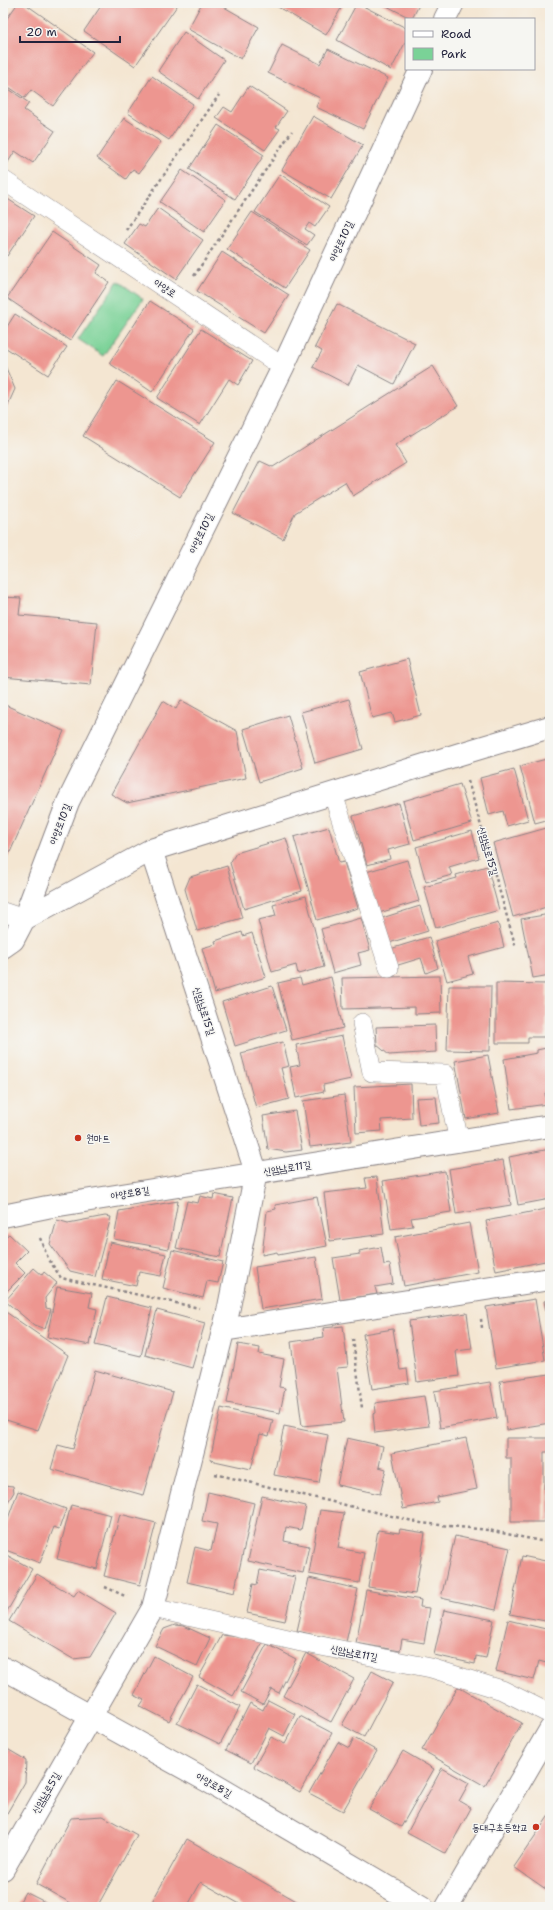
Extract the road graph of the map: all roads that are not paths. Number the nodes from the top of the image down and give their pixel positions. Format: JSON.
{"nodes":[{"id":1,"x":453,"y":3,"type":"edge"},
{"id":2,"x":446,"y":18,"type":"edge"},
{"id":3,"x":421,"y":70,"type":"edge"},
{"id":4,"x":3,"y":180,"type":"edge"},
{"id":5,"x":283,"y":367,"type":"junction"},
{"id":6,"x":550,"y":727,"type":"edge"},
{"id":7,"x":333,"y":794,"type":"junction"},
{"id":8,"x":151,"y":850,"type":"junction"},
{"id":9,"x":3,"y":912,"type":"edge"},
{"id":10,"x":24,"y":919,"type":"junction"},
{"id":11,"x":3,"y":947,"type":"edge"},
{"id":12,"x":389,"y":968,"type":"dead end"},
{"id":13,"x":362,"y":1023,"type":"dead end"},
{"id":14,"x":550,"y":1126,"type":"edge"},
{"id":15,"x":459,"y":1142,"type":"junction"},
{"id":16,"x":256,"y":1172,"type":"junction"},
{"id":17,"x":3,"y":1216,"type":"edge"},
{"id":18,"x":550,"y":1279,"type":"edge"},
{"id":19,"x":226,"y":1321,"type":"junction"},
{"id":20,"x":153,"y":1608,"type":"junction"},
{"id":21,"x":3,"y":1668,"type":"edge"},
{"id":22,"x":550,"y":1714,"type":"edge"},
{"id":23,"x":89,"y":1717,"type":"junction"},
{"id":24,"x":550,"y":1730,"type":"edge"},
{"id":25,"x":3,"y":1869,"type":"edge"},
{"id":26,"x":422,"y":1907,"type":"edge"},
{"id":27,"x":447,"y":1907,"type":"edge"}],
"edges":[{"from":1,"to":2,"type":"street"},
{"from":3,"to":5,"type":"street","name":"아양로10길"},
{"from":4,"to":5,"type":"lane","name":"아양로"},
{"from":5,"to":10,"type":"street","name":"아양로10길"},
{"from":6,"to":7,"type":"street"},
{"from":7,"to":8,"type":"street"},
{"from":7,"to":12,"type":"lane"},
{"from":8,"to":10,"type":"street"},
{"from":8,"to":16,"type":"street","name":"신암남로15길"},
{"from":9,"to":10,"type":"lane"},
{"from":10,"to":11,"type":"street"},
{"from":13,"to":15,"type":"lane"},
{"from":14,"to":15,"type":"street","name":"신암남로11길"},
{"from":15,"to":16,"type":"street","name":"신암남로11길"},
{"from":16,"to":17,"type":"street","name":"아양로8길"},
{"from":16,"to":19,"type":"street","name":"신암남로11길"},
{"from":18,"to":19,"type":"street"},
{"from":19,"to":20,"type":"street","name":"신암남로11길"},
{"from":20,"to":22,"type":"lane","name":"신암남로11길"},
{"from":20,"to":23,"type":"street","name":"신암남로11길"},
{"from":21,"to":23,"type":"street","name":"아양로8길"},
{"from":23,"to":25,"type":"street","name":"신암남로5길"},
{"from":23,"to":26,"type":"street","name":"아양로8길"},
{"from":24,"to":27,"type":"street"}]}
